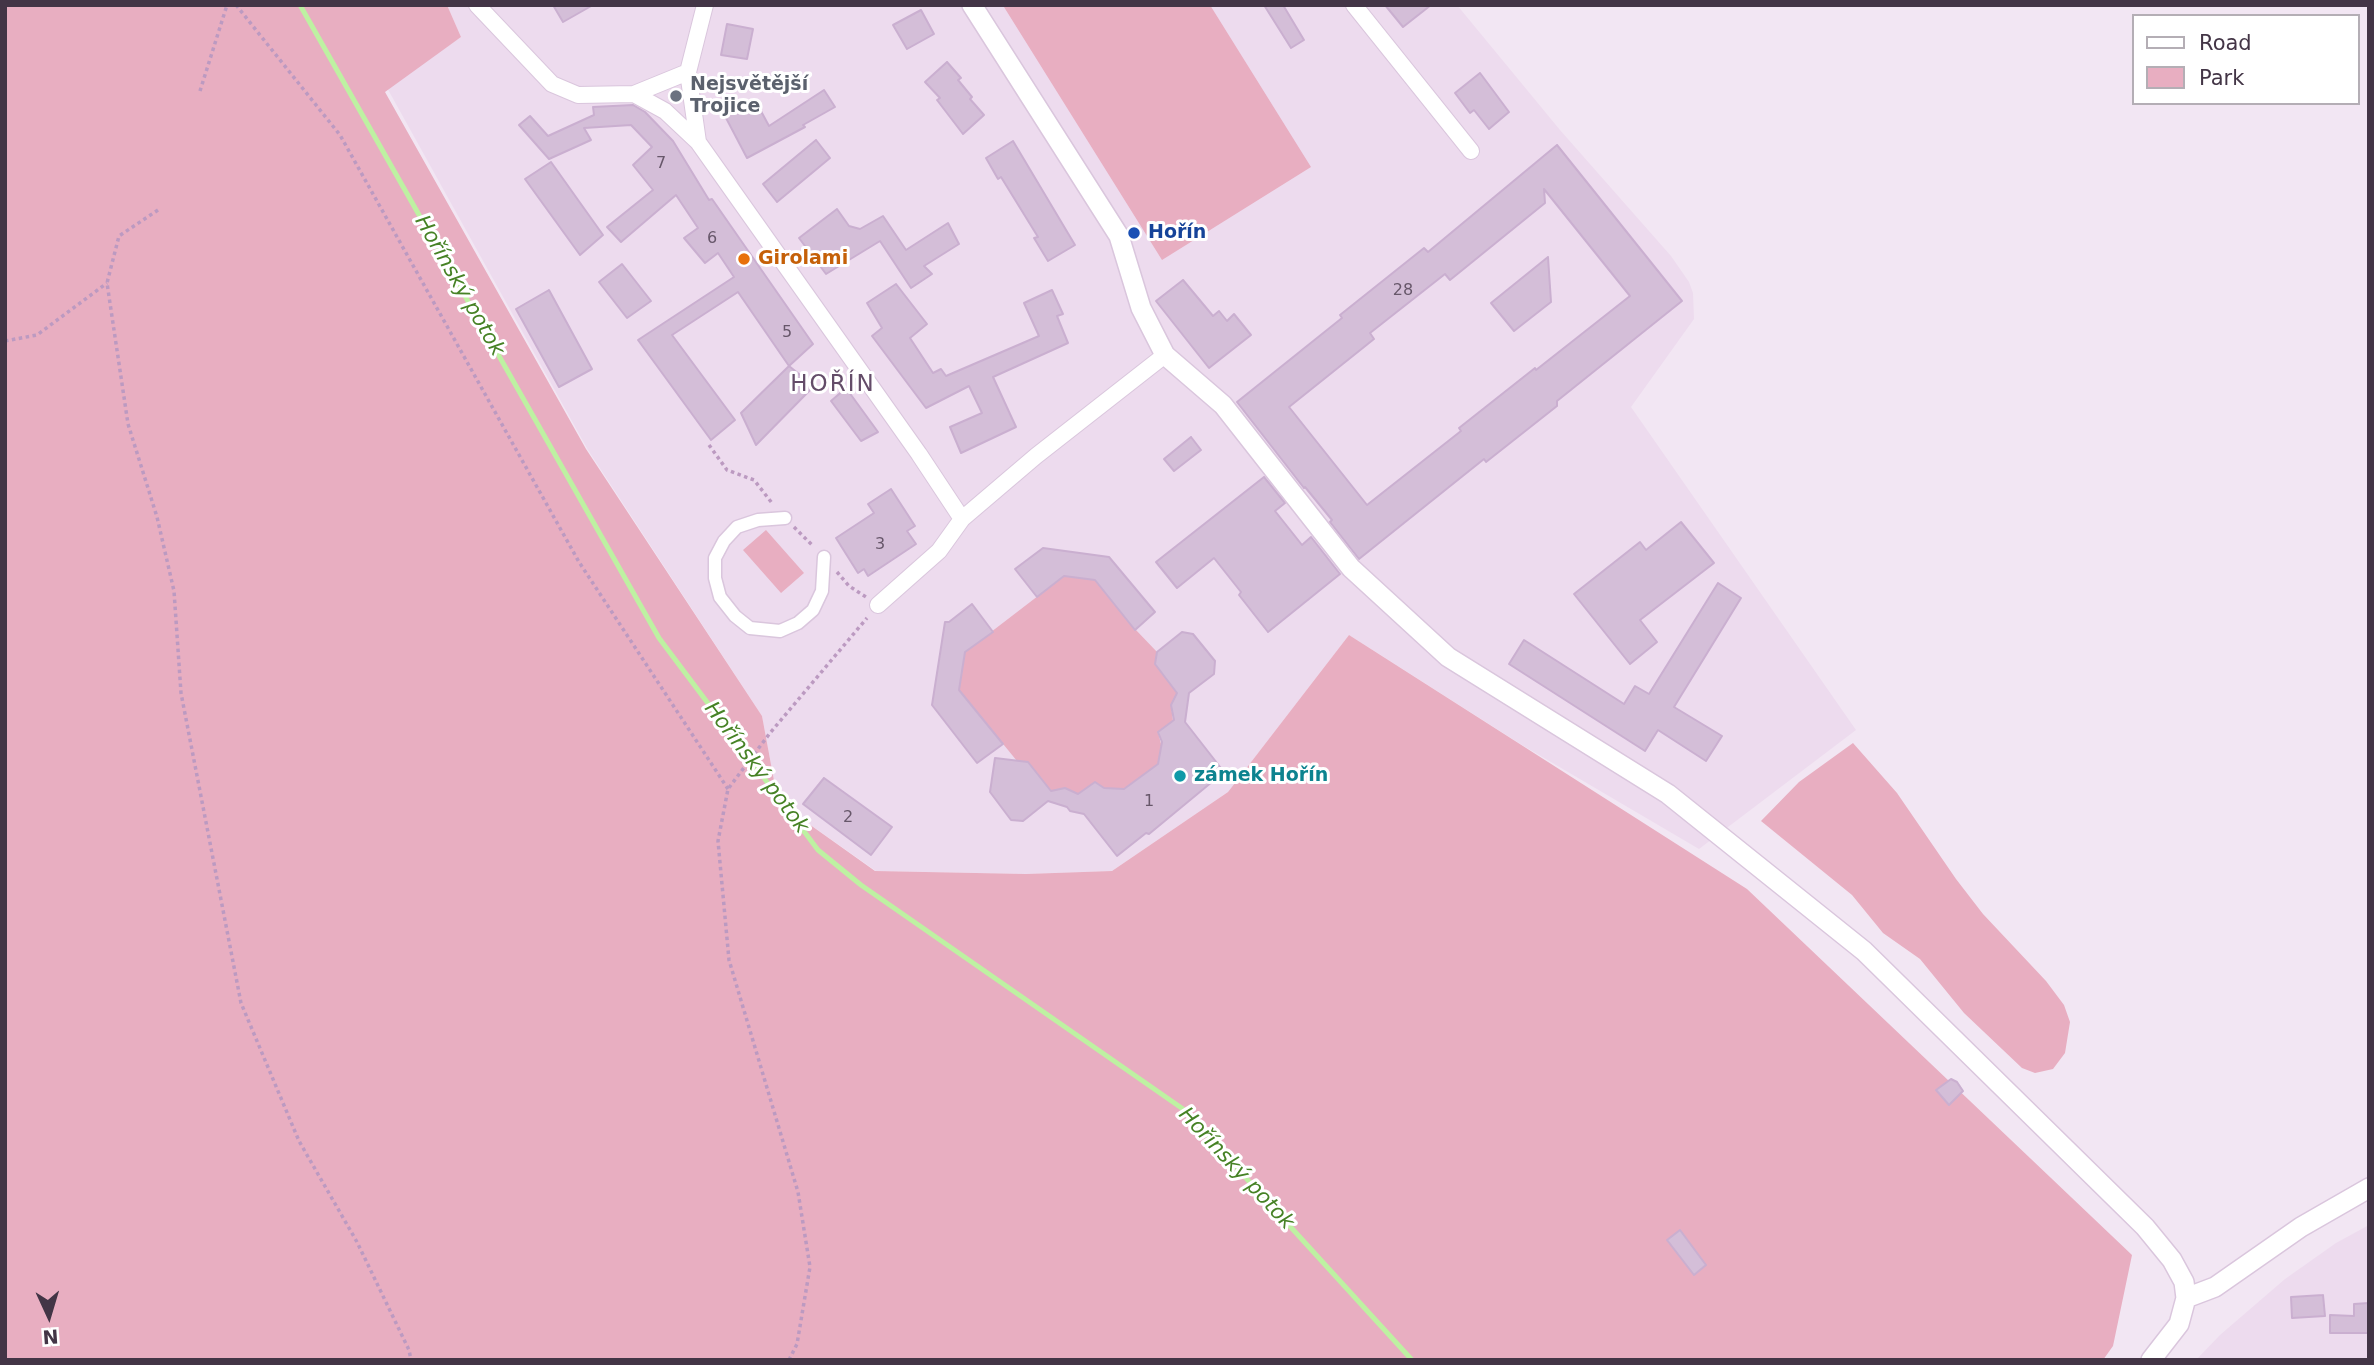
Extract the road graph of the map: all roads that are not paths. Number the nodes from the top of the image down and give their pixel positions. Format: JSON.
{"nodes":[{"id":1,"x":477,"y":5,"type":"edge"},
{"id":2,"x":705,"y":5,"type":"edge"},
{"id":3,"x":972,"y":5,"type":"edge"},
{"id":4,"x":1354,"y":5,"type":"edge"},
{"id":5,"x":688,"y":72,"type":"junction"},
{"id":6,"x":634,"y":94,"type":"junction"},
{"id":7,"x":698,"y":142,"type":"junction"},
{"id":8,"x":1471,"y":151,"type":"dead end"},
{"id":9,"x":1166,"y":355,"type":"junction"},
{"id":10,"x":785,"y":519,"type":"dead end"},
{"id":11,"x":962,"y":519,"type":"junction"},
{"id":12,"x":824,"y":557,"type":"dead end"},
{"id":13,"x":878,"y":605,"type":"road end"},
{"id":14,"x":2369,"y":1188,"type":"edge"},
{"id":15,"x":2186,"y":1298,"type":"junction"},
{"id":16,"x":2151,"y":1360,"type":"edge"}],
"edges":[{"from":1,"to":6,"type":"street"},
{"from":2,"to":5,"type":"street"},
{"from":3,"to":9,"type":"street"},
{"from":4,"to":8,"type":"street"},
{"from":5,"to":6,"type":"street"},
{"from":5,"to":7,"type":"street"},
{"from":6,"to":7,"type":"street"},
{"from":7,"to":11,"type":"street"},
{"from":9,"to":11,"type":"street"},
{"from":9,"to":15,"type":"street"},
{"from":10,"to":12,"type":"street"},
{"from":11,"to":13,"type":"street"},
{"from":14,"to":15,"type":"street"},
{"from":15,"to":16,"type":"street"}]}
